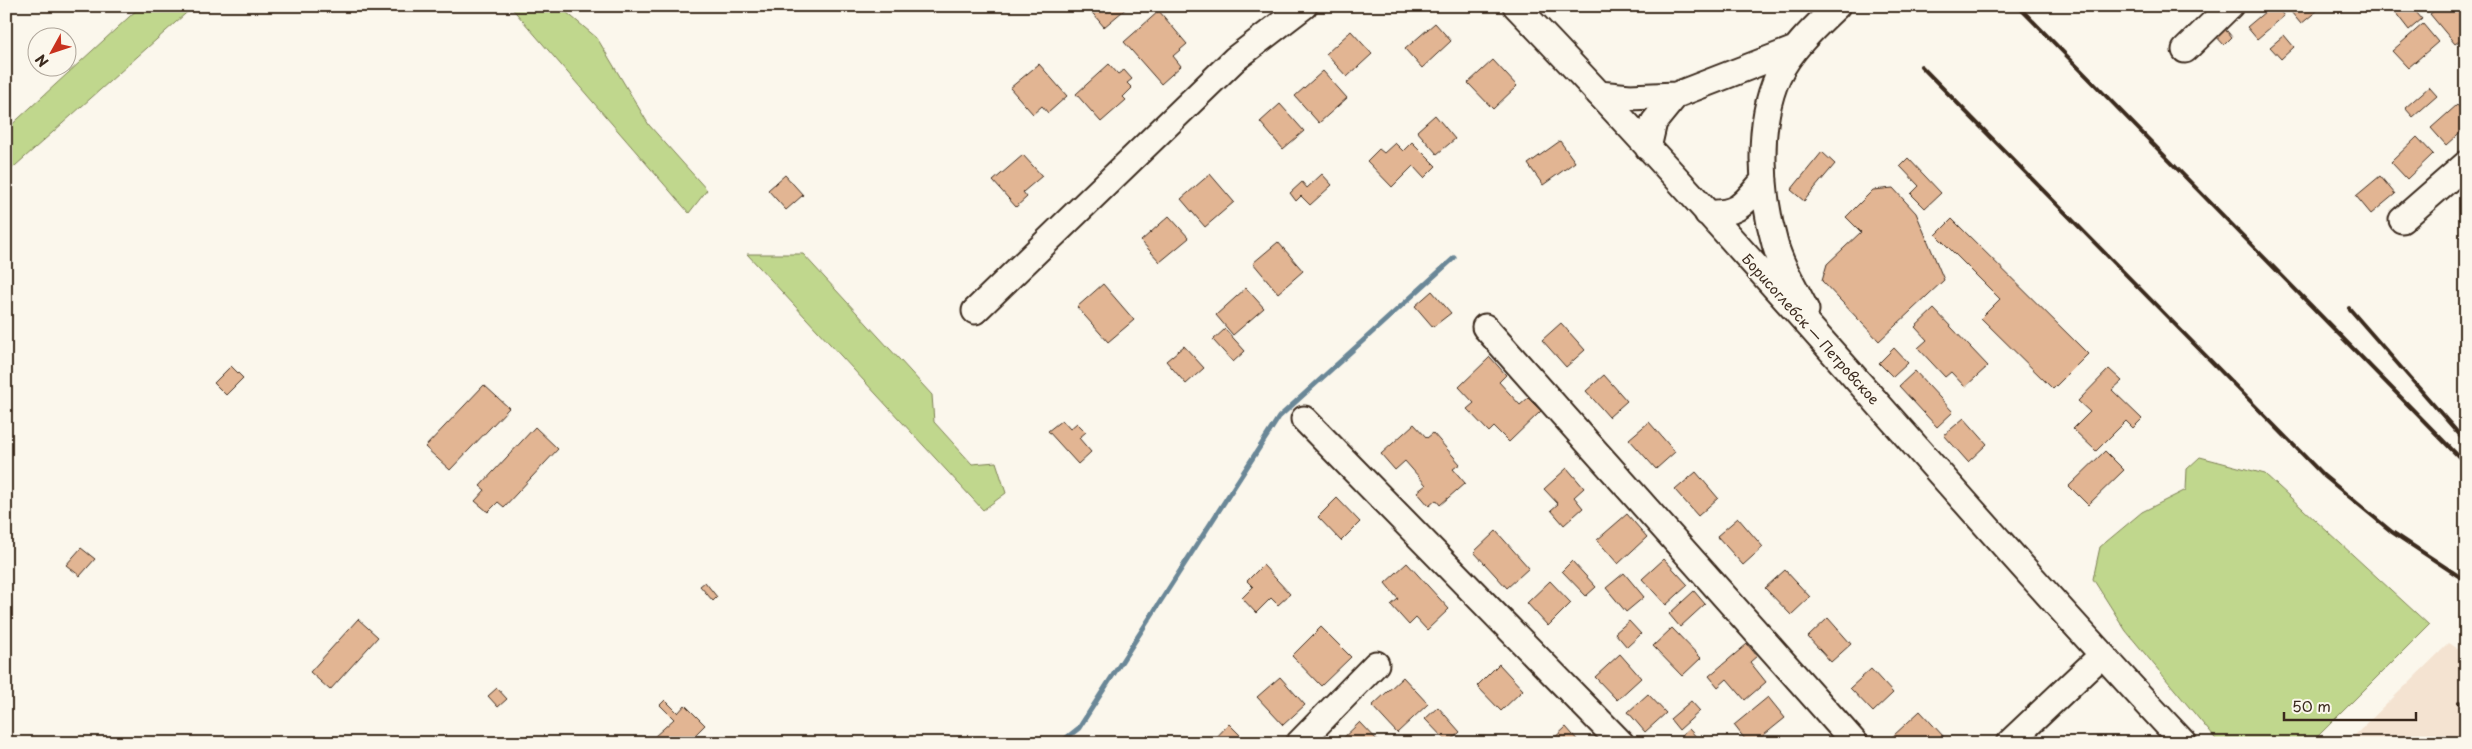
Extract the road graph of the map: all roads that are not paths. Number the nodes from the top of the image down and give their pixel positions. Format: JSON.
{"nodes":[{"id":1,"x":1304,"y":6,"type":"edge"},
{"id":2,"x":1516,"y":6,"type":"edge"},
{"id":3,"x":1837,"y":6,"type":"edge"},
{"id":4,"x":2230,"y":6,"type":"edge"},
{"id":5,"x":1795,"y":49,"type":"junction"},
{"id":6,"x":2185,"y":50,"type":"dead end"},
{"id":7,"x":1599,"y":94,"type":"junction"},
{"id":8,"x":1676,"y":95,"type":"junction"},
{"id":9,"x":1648,"y":148,"type":"junction"},
{"id":10,"x":2466,"y":164,"type":"edge"},
{"id":11,"x":1764,"y":180,"type":"junction"},
{"id":12,"x":1707,"y":213,"type":"junction"},
{"id":13,"x":2402,"y":220,"type":"dead end"},
{"id":14,"x":975,"y":311,"type":"dead end"},
{"id":15,"x":1485,"y":327,"type":"dead end"},
{"id":16,"x":1818,"y":335,"type":"junction"},
{"id":17,"x":1304,"y":419,"type":"dead end"},
{"id":18,"x":2102,"y":655,"type":"junction"},
{"id":19,"x":1376,"y":664,"type":"dead end"},
{"id":20,"x":1299,"y":743,"type":"edge"},
{"id":21,"x":1621,"y":743,"type":"edge"},
{"id":22,"x":1855,"y":743,"type":"edge"},
{"id":23,"x":2008,"y":743,"type":"edge"},
{"id":24,"x":2184,"y":743,"type":"edge"}],
"edges":[{"from":1,"to":14,"type":"street"},
{"from":2,"to":7,"type":"street","name":"Борисоглебск — Петровское"},
{"from":3,"to":5,"type":"street"},
{"from":4,"to":6,"type":"street"},
{"from":5,"to":8,"type":"street"},
{"from":5,"to":11,"type":"street"},
{"from":7,"to":8,"type":"street"},
{"from":7,"to":9,"type":"street","name":"Борисоглебск — Петровское"},
{"from":8,"to":9,"type":"street"},
{"from":9,"to":12,"type":"street","name":"Борисоглебск — Петровское"},
{"from":10,"to":13,"type":"street"},
{"from":11,"to":12,"type":"street"},
{"from":11,"to":16,"type":"street"},
{"from":12,"to":16,"type":"street","name":"Борисоглебск — Петровское"},
{"from":15,"to":22,"type":"street"},
{"from":16,"to":18,"type":"street","name":"Борисоглебск — Петровское"},
{"from":17,"to":21,"type":"street"},
{"from":18,"to":23,"type":"street"},
{"from":18,"to":24,"type":"street","name":"Борисоглебск — Петровское"},
{"from":19,"to":20,"type":"street"}]}
